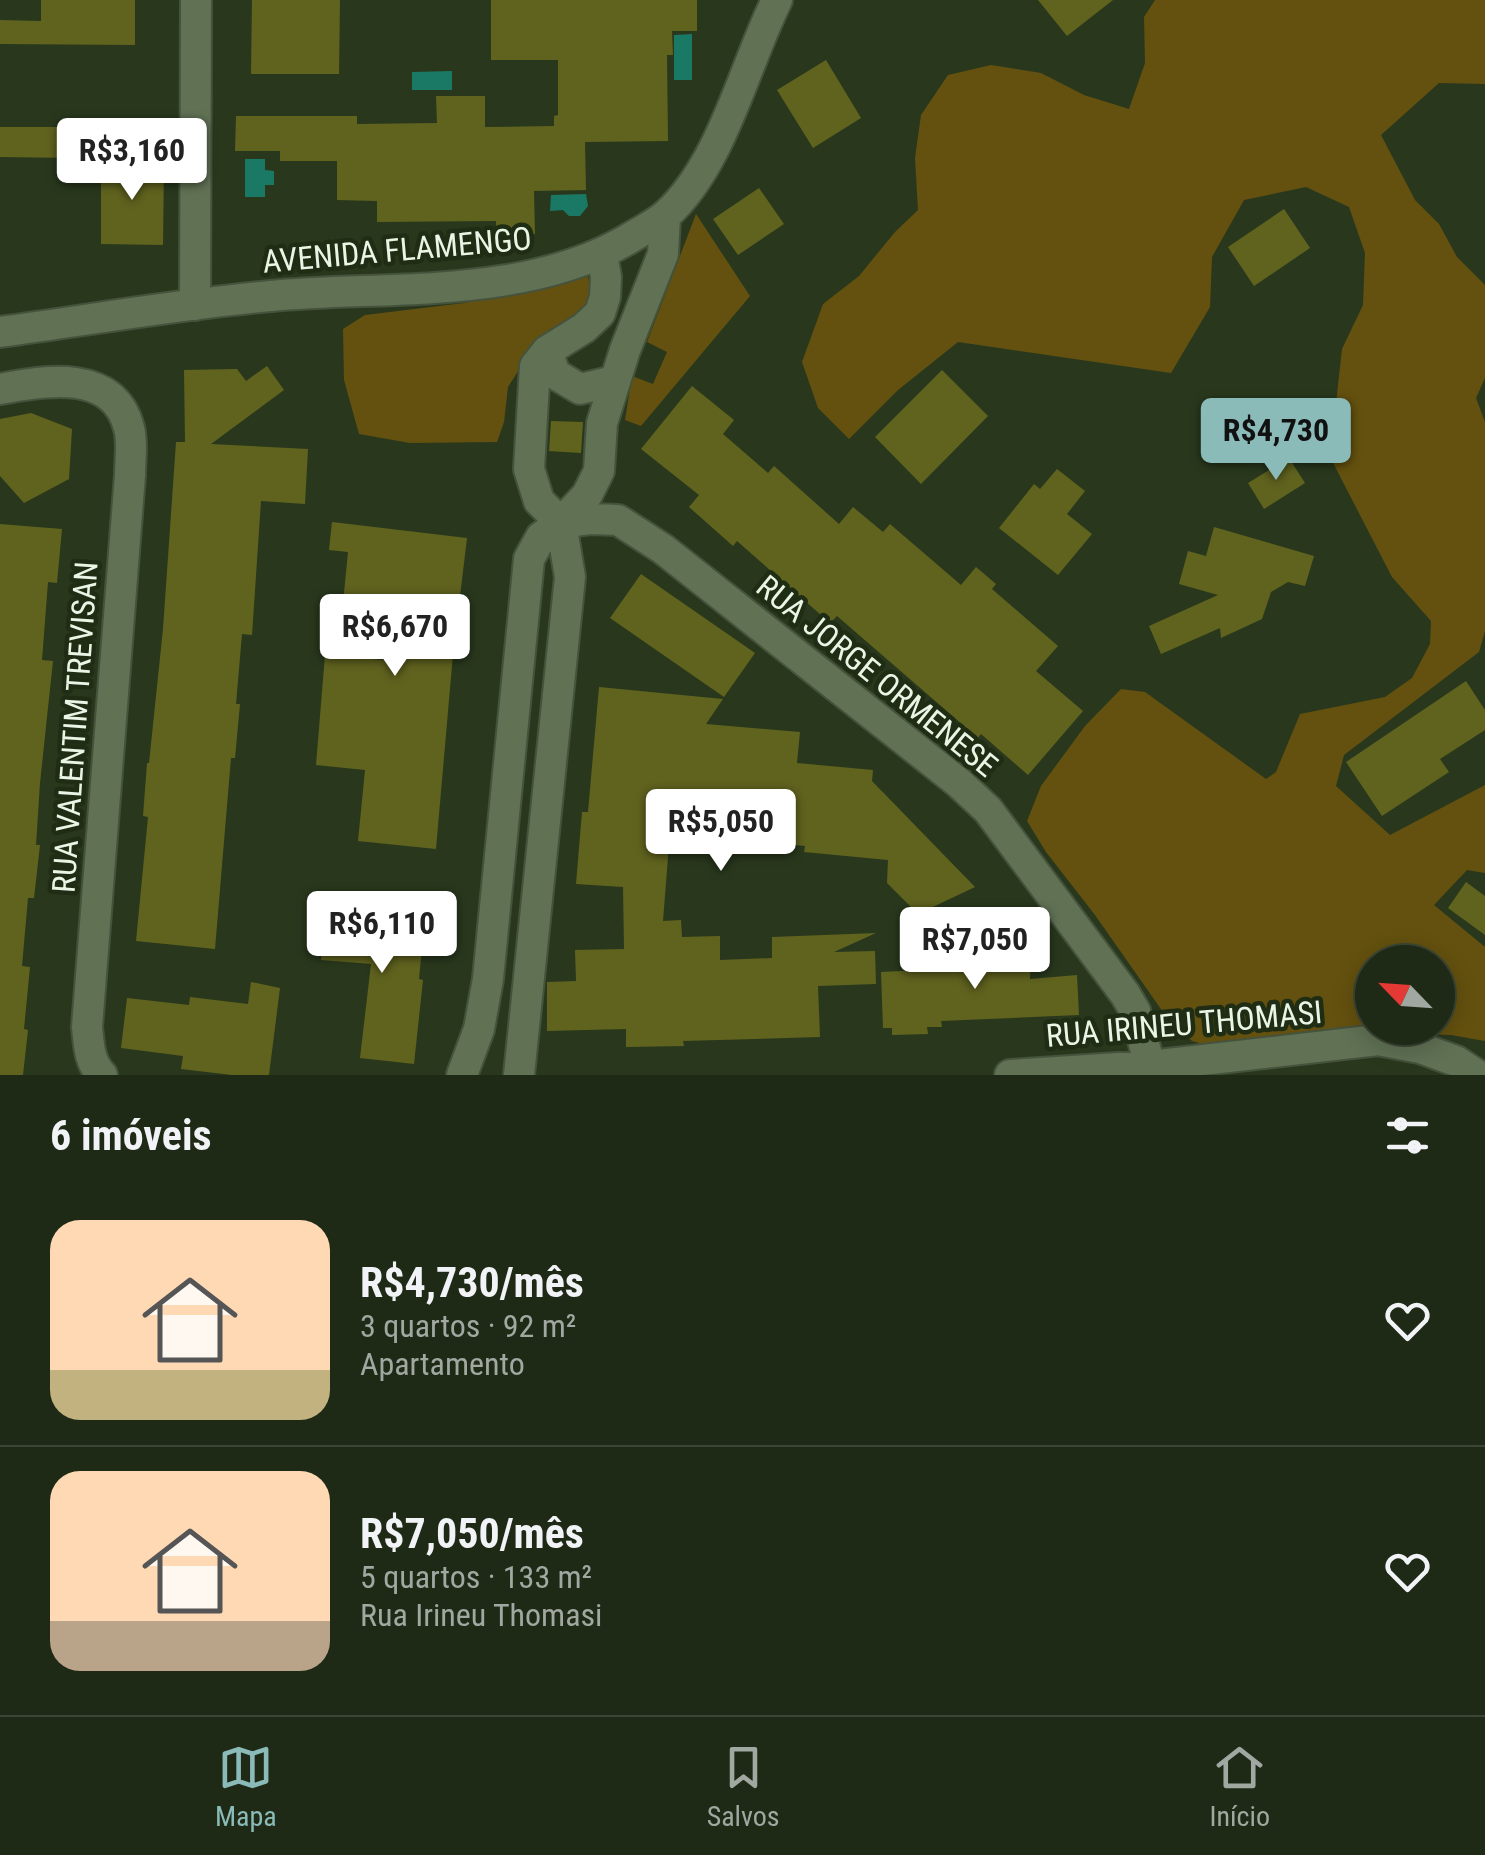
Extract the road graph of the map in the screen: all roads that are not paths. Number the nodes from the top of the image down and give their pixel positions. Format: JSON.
{"nodes":[{"id":1,"x":196,"y":0,"type":"edge"},
{"id":2,"x":777,"y":0,"type":"edge"},
{"id":3,"x":664,"y":216,"type":"junction"},
{"id":4,"x":602,"y":254,"type":"junction"},
{"id":5,"x":196,"y":305,"type":"junction"},
{"id":6,"x":0,"y":332,"type":"edge"},
{"id":7,"x":547,"y":351,"type":"junction"},
{"id":8,"x":614,"y":381,"type":"junction"},
{"id":9,"x":0,"y":390,"type":"edge"},
{"id":10,"x":562,"y":524,"type":"junction"},
{"id":11,"x":1150,"y":1066,"type":"junction"},
{"id":12,"x":102,"y":1075,"type":"edge"},
{"id":13,"x":462,"y":1075,"type":"edge"},
{"id":14,"x":519,"y":1075,"type":"edge"},
{"id":15,"x":1010,"y":1075,"type":"edge"},
{"id":16,"x":1478,"y":1075,"type":"edge"}],
"edges":[{"from":1,"to":5,"type":"street"},
{"from":2,"to":3,"type":"street","name":"AVENIDA FLAMENGO"},
{"from":3,"to":4,"type":"street","name":"AVENIDA FLAMENGO"},
{"from":3,"to":8,"type":"street"},
{"from":4,"to":5,"type":"street","name":"AVENIDA FLAMENGO"},
{"from":4,"to":7,"type":"street"},
{"from":5,"to":6,"type":"street","name":"AVENIDA FLAMENGO"},
{"from":7,"to":8,"type":"street"},
{"from":7,"to":10,"type":"street"},
{"from":8,"to":10,"type":"street"},
{"from":9,"to":12,"type":"street","name":"RUA VALENTIM TREVISAN"},
{"from":10,"to":11,"type":"street","name":"RUA JORGE ORMENESE"},
{"from":10,"to":13,"type":"street"},
{"from":10,"to":14,"type":"street"},
{"from":11,"to":15,"type":"street","name":"RUA IRINEU THOMASI"},
{"from":11,"to":16,"type":"street","name":"RUA IRINEU THOMASI"}]}
